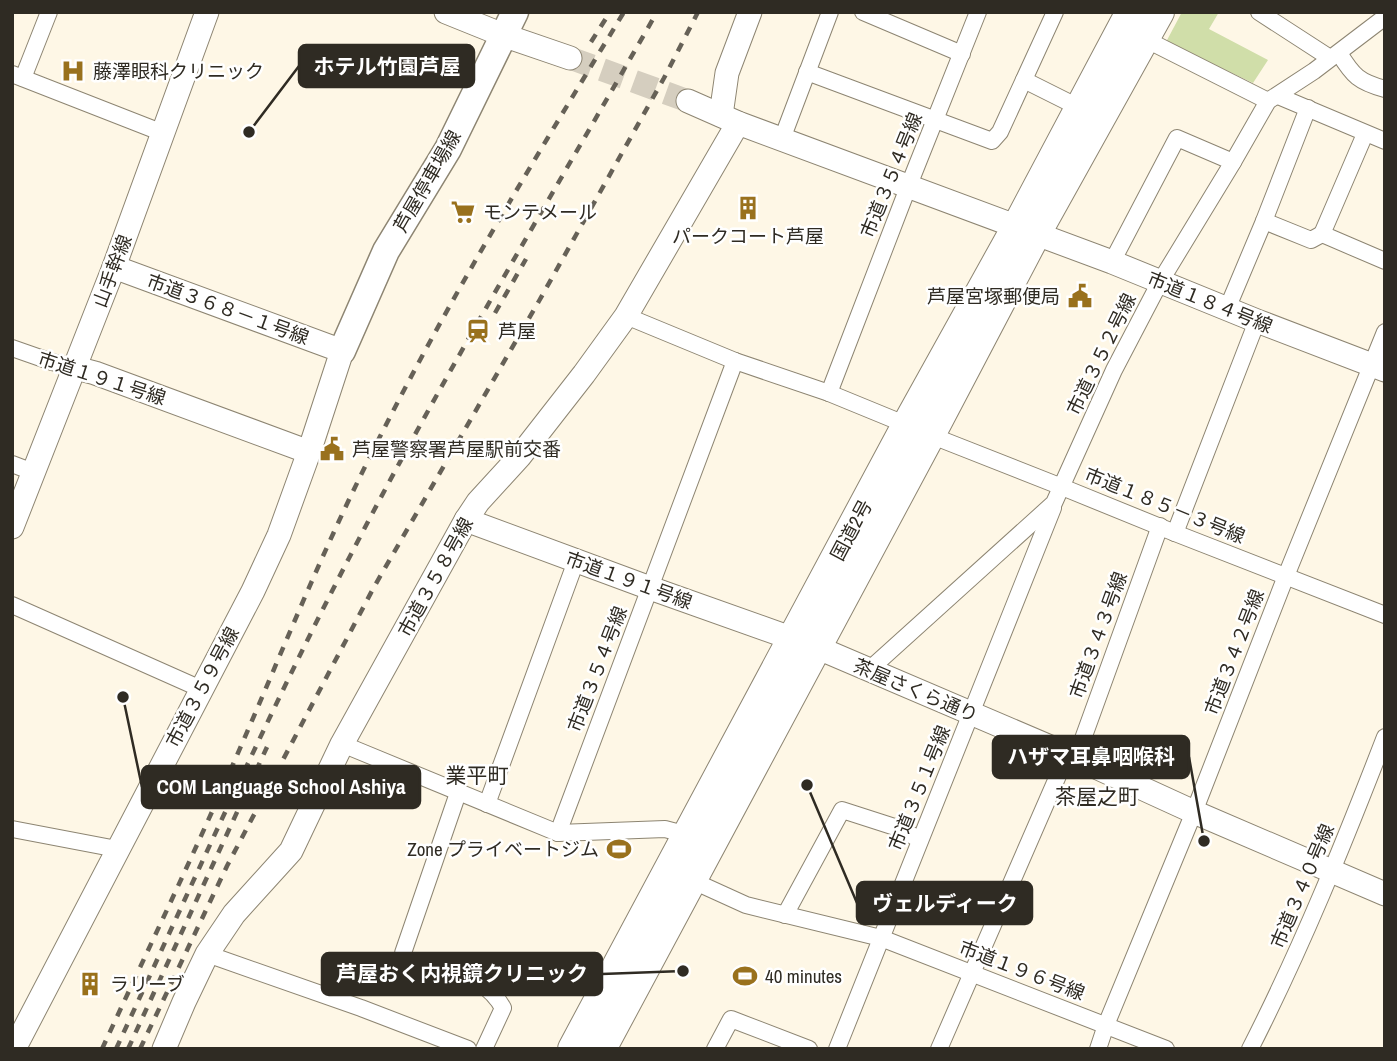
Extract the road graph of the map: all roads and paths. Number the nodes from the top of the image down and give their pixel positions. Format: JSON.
{"nodes":[{"id":1,"x":49,"y":12,"type":"edge"},
{"id":2,"x":207,"y":12,"type":"edge"},
{"id":3,"x":446,"y":12,"type":"edge"},
{"id":4,"x":750,"y":12,"type":"edge"},
{"id":5,"x":830,"y":12,"type":"edge"},
{"id":6,"x":863,"y":12,"type":"edge"},
{"id":7,"x":978,"y":12,"type":"edge"},
{"id":8,"x":1055,"y":12,"type":"edge"},
{"id":9,"x":1131,"y":12,"type":"edge"},
{"id":10,"x":1159,"y":12,"type":"edge"},
{"id":11,"x":1259,"y":12,"type":"edge"},
{"id":12,"x":1366,"y":12,"type":"edge"},
{"id":13,"x":1384,"y":19,"type":"edge"},
{"id":14,"x":509,"y":23,"type":"edge"},
{"id":15,"x":1145,"y":38,"type":"junction"},
{"id":16,"x":962,"y":54,"type":"junction"},
{"id":17,"x":1334,"y":56,"type":"junction"},
{"id":18,"x":570,"y":58,"type":"tunnel mouth"},
{"id":19,"x":807,"y":72,"type":"junction"},
{"id":20,"x":18,"y":76,"type":"edge"},
{"id":21,"x":1024,"y":80,"type":"junction"},
{"id":22,"x":1385,"y":89,"type":"edge"},
{"id":23,"x":1273,"y":98,"type":"junction"},
{"id":24,"x":688,"y":101,"type":"tunnel mouth"},
{"id":25,"x":1080,"y":108,"type":"junction"},
{"id":26,"x":1308,"y":108,"type":"junction"},
{"id":27,"x":730,"y":119,"type":"junction"},
{"id":28,"x":935,"y":120,"type":"junction"},
{"id":29,"x":163,"y":133,"type":"junction"},
{"id":30,"x":1365,"y":134,"type":"junction"},
{"id":31,"x":782,"y":139,"type":"junction"},
{"id":32,"x":1385,"y":142,"type":"edge"},
{"id":33,"x":1233,"y":162,"type":"junction"},
{"id":34,"x":909,"y":185,"type":"junction"},
{"id":35,"x":1264,"y":221,"type":"junction"},
{"id":36,"x":1026,"y":230,"type":"junction"},
{"id":37,"x":1322,"y":234,"type":"junction"},
{"id":38,"x":1385,"y":261,"type":"edge"},
{"id":39,"x":1112,"y":262,"type":"junction"},
{"id":40,"x":114,"y":267,"type":"junction"},
{"id":41,"x":1160,"y":282,"type":"junction"},
{"id":42,"x":1227,"y":309,"type":"junction"},
{"id":43,"x":626,"y":316,"type":"junction"},
{"id":44,"x":1257,"y":321,"type":"junction"},
{"id":45,"x":1385,"y":332,"type":"edge"},
{"id":46,"x":12,"y":348,"type":"edge"},
{"id":47,"x":342,"y":351,"type":"junction"},
{"id":48,"x":735,"y":361,"type":"junction"},
{"id":49,"x":76,"y":368,"type":"junction"},
{"id":50,"x":1378,"y":368,"type":"edge"},
{"id":51,"x":829,"y":393,"type":"junction"},
{"id":52,"x":919,"y":430,"type":"junction"},
{"id":53,"x":309,"y":452,"type":"junction"},
{"id":54,"x":23,"y":468,"type":"edge"},
{"id":55,"x":1062,"y":486,"type":"junction"},
{"id":56,"x":1055,"y":503,"type":"junction"},
{"id":57,"x":466,"y":520,"type":"junction"},
{"id":58,"x":12,"y":527,"type":"edge"},
{"id":59,"x":1167,"y":530,"type":"junction"},
{"id":60,"x":576,"y":561,"type":"junction"},
{"id":61,"x":1286,"y":576,"type":"junction"},
{"id":62,"x":650,"y":588,"type":"junction"},
{"id":63,"x":12,"y":605,"type":"edge"},
{"id":64,"x":1385,"y":615,"type":"edge"},
{"id":65,"x":804,"y":644,"type":"junction"},
{"id":66,"x":869,"y":670,"type":"junction"},
{"id":67,"x":201,"y":689,"type":"junction"},
{"id":68,"x":971,"y":713,"type":"junction"},
{"id":69,"x":1385,"y":737,"type":"edge"},
{"id":70,"x":342,"y":744,"type":"junction"},
{"id":71,"x":1071,"y":757,"type":"junction"},
{"id":72,"x":458,"y":793,"type":"junction"},
{"id":73,"x":487,"y":804,"type":"junction"},
{"id":74,"x":1194,"y":812,"type":"junction"},
{"id":75,"x":12,"y":829,"type":"edge"},
{"id":76,"x":558,"y":834,"type":"junction"},
{"id":77,"x":688,"y":835,"type":"junction"},
{"id":78,"x":920,"y":840,"type":"junction"},
{"id":79,"x":117,"y":849,"type":"junction"},
{"id":80,"x":1333,"y":871,"type":"junction"},
{"id":81,"x":691,"y":880,"type":"junction"},
{"id":82,"x":1385,"y":894,"type":"edge"},
{"id":83,"x":785,"y":915,"type":"junction"},
{"id":84,"x":881,"y":938,"type":"junction"},
{"id":85,"x":404,"y":953,"type":"dead end"},
{"id":86,"x":207,"y":954,"type":"junction"},
{"id":87,"x":445,"y":966,"type":"dead end"},
{"id":88,"x":971,"y":973,"type":"junction"},
{"id":89,"x":1106,"y":1025,"type":"junction"},
{"id":90,"x":14,"y":1049,"type":"edge"},
{"id":91,"x":164,"y":1049,"type":"edge"},
{"id":92,"x":468,"y":1049,"type":"edge"},
{"id":93,"x":484,"y":1049,"type":"edge"},
{"id":94,"x":573,"y":1049,"type":"edge"},
{"id":95,"x":601,"y":1049,"type":"edge"},
{"id":96,"x":715,"y":1049,"type":"edge"},
{"id":97,"x":809,"y":1049,"type":"edge"},
{"id":98,"x":837,"y":1049,"type":"edge"},
{"id":99,"x":939,"y":1049,"type":"edge"},
{"id":100,"x":1098,"y":1049,"type":"edge"},
{"id":101,"x":1167,"y":1049,"type":"edge"},
{"id":102,"x":1250,"y":1049,"type":"edge"}],
"edges":[{"from":1,"to":20,"type":"street"},
{"from":2,"to":29,"type":"street","name":"山手幹線"},
{"from":3,"to":14,"type":"street"},
{"from":4,"to":27,"type":"street","name":"市道３５８号線"},
{"from":5,"to":19,"type":"street"},
{"from":6,"to":16,"type":"street"},
{"from":7,"to":16,"type":"street","name":"市道３５４号線"},
{"from":8,"to":21,"type":"street"},
{"from":9,"to":25,"type":"highway","name":"国道2号"},
{"from":10,"to":15,"type":"highway","name":"国道2号"},
{"from":11,"to":17,"type":"street"},
{"from":12,"to":13,"type":"street"},
{"from":13,"to":17,"type":"street","name":"市道３５２号線"},
{"from":14,"to":18,"type":"street"},
{"from":14,"to":47,"type":"main road","name":"芦屋停車場線"},
{"from":15,"to":23,"type":"street"},
{"from":15,"to":36,"type":"highway","name":"国道2号"},
{"from":16,"to":28,"type":"street","name":"市道３５４号線"},
{"from":17,"to":22,"type":"street"},
{"from":17,"to":23,"type":"street","name":"市道３５２号線"},
{"from":19,"to":28,"type":"street"},
{"from":19,"to":31,"type":"street"},
{"from":20,"to":29,"type":"street"},
{"from":21,"to":25,"type":"street"},
{"from":21,"to":28,"type":"street"},
{"from":23,"to":26,"type":"street"},
{"from":23,"to":33,"type":"street","name":"市道３５２号線"},
{"from":24,"to":27,"type":"street","name":"市道１８４号線"},
{"from":25,"to":36,"type":"highway","name":"国道2号"},
{"from":26,"to":30,"type":"street"},
{"from":26,"to":35,"type":"street"},
{"from":27,"to":31,"type":"street","name":"市道１８４号線"},
{"from":27,"to":43,"type":"street","name":"市道３５８号線"},
{"from":28,"to":34,"type":"street","name":"市道３５４号線"},
{"from":29,"to":40,"type":"street","name":"山手幹線"},
{"from":30,"to":32,"type":"street"},
{"from":30,"to":37,"type":"street"},
{"from":31,"to":34,"type":"street","name":"市道１８４号線"},
{"from":33,"to":39,"type":"street"},
{"from":33,"to":41,"type":"street","name":"市道３５２号線"},
{"from":34,"to":36,"type":"street","name":"市道１８４号線"},
{"from":34,"to":51,"type":"street","name":"市道３５４号線"},
{"from":35,"to":37,"type":"street"},
{"from":35,"to":42,"type":"street"},
{"from":36,"to":39,"type":"street","name":"市道１８４号線"},
{"from":36,"to":52,"type":"highway","name":"国道2号"},
{"from":37,"to":38,"type":"street"},
{"from":39,"to":41,"type":"street","name":"市道１８４号線"},
{"from":40,"to":47,"type":"street","name":"市道３６８－１号線"},
{"from":40,"to":49,"type":"street","name":"山手幹線"},
{"from":41,"to":42,"type":"street","name":"市道１８４号線"},
{"from":41,"to":55,"type":"street","name":"市道３５２号線"},
{"from":42,"to":44,"type":"street","name":"市道１８４号線"},
{"from":43,"to":48,"type":"street","name":"市道１８５－３号線"},
{"from":43,"to":57,"type":"street","name":"市道３５８号線"},
{"from":44,"to":50,"type":"street","name":"市道１８４号線"},
{"from":44,"to":59,"type":"street","name":"市道３４３号線"},
{"from":45,"to":50,"type":"street","name":"市道３４２号線"},
{"from":46,"to":49,"type":"street","name":"市道１９１号線"},
{"from":47,"to":53,"type":"street","name":"市道３５９号線"},
{"from":48,"to":51,"type":"street","name":"市道１８５－３号線"},
{"from":48,"to":62,"type":"street","name":"市道３５４号線"},
{"from":49,"to":53,"type":"street","name":"市道１９１号線"},
{"from":49,"to":54,"type":"street","name":"山手幹線"},
{"from":50,"to":61,"type":"street","name":"市道３４２号線"},
{"from":51,"to":52,"type":"street","name":"市道１８５－３号線"},
{"from":52,"to":55,"type":"street","name":"市道１８５－３号線"},
{"from":52,"to":65,"type":"highway","name":"国道2号"},
{"from":53,"to":67,"type":"street","name":"市道３５９号線"},
{"from":54,"to":58,"type":"street","name":"山手幹線"},
{"from":55,"to":56,"type":"street","name":"市道３５２号線"},
{"from":55,"to":59,"type":"street","name":"市道１８５－３号線"},
{"from":56,"to":66,"type":"street","name":"市道３５２号線"},
{"from":56,"to":68,"type":"street","name":"市道３５１号線"},
{"from":57,"to":60,"type":"street","name":"市道１９１号線"},
{"from":57,"to":70,"type":"street","name":"市道３５８号線"},
{"from":59,"to":61,"type":"street","name":"市道１８５－３号線"},
{"from":59,"to":71,"type":"street","name":"市道３４３号線"},
{"from":60,"to":62,"type":"street","name":"市道１９１号線"},
{"from":60,"to":73,"type":"street"},
{"from":61,"to":64,"type":"street","name":"市道１８５－３号線"},
{"from":61,"to":74,"type":"street","name":"市道３４２号線"},
{"from":62,"to":65,"type":"street","name":"市道１９１号線"},
{"from":62,"to":76,"type":"street","name":"市道３５４号線"},
{"from":63,"to":67,"type":"street"},
{"from":65,"to":66,"type":"street","name":"茶屋さくら通り"},
{"from":65,"to":77,"type":"highway","name":"国道2号"},
{"from":65,"to":81,"type":"highway","name":"国道2号"},
{"from":66,"to":68,"type":"street","name":"茶屋さくら通り"},
{"from":67,"to":79,"type":"street","name":"市道３５９号線"},
{"from":68,"to":71,"type":"street","name":"茶屋さくら通り"},
{"from":68,"to":78,"type":"street","name":"市道３５１号線"},
{"from":69,"to":80,"type":"street","name":"市道３４０号線"},
{"from":70,"to":72,"type":"street"},
{"from":70,"to":86,"type":"street","name":"市道３５８号線"},
{"from":71,"to":74,"type":"street","name":"茶屋さくら通り"},
{"from":71,"to":88,"type":"street","name":"市道３４３号線"},
{"from":72,"to":73,"type":"street"},
{"from":72,"to":85,"type":"street"},
{"from":73,"to":76,"type":"street"},
{"from":74,"to":80,"type":"street","name":"茶屋さくら通り"},
{"from":74,"to":89,"type":"street","name":"市道３４２号線"},
{"from":75,"to":79,"type":"street"},
{"from":76,"to":77,"type":"street"},
{"from":77,"to":81,"type":"street"},
{"from":77,"to":94,"type":"highway","name":"国道2号"},
{"from":78,"to":83,"type":"street"},
{"from":78,"to":84,"type":"street","name":"市道３５１号線"},
{"from":79,"to":90,"type":"street","name":"市道３５９号線"},
{"from":80,"to":82,"type":"street","name":"茶屋さくら通り"},
{"from":80,"to":102,"type":"street","name":"市道３４０号線"},
{"from":81,"to":83,"type":"street","name":"市道１９６号線"},
{"from":81,"to":95,"type":"highway","name":"国道2号"},
{"from":83,"to":84,"type":"street","name":"市道１９６号線"},
{"from":84,"to":88,"type":"street","name":"市道１９６号線"},
{"from":84,"to":98,"type":"street","name":"市道３５１号線"},
{"from":86,"to":91,"type":"street","name":"市道３５８号線"},
{"from":86,"to":92,"type":"street"},
{"from":87,"to":93,"type":"street"},
{"from":88,"to":89,"type":"street","name":"市道１９６号線"},
{"from":88,"to":99,"type":"street","name":"市道３４３号線"},
{"from":89,"to":100,"type":"street","name":"市道３４２号線"},
{"from":89,"to":101,"type":"street","name":"市道１９６号線"},
{"from":96,"to":97,"type":"street"}]}
